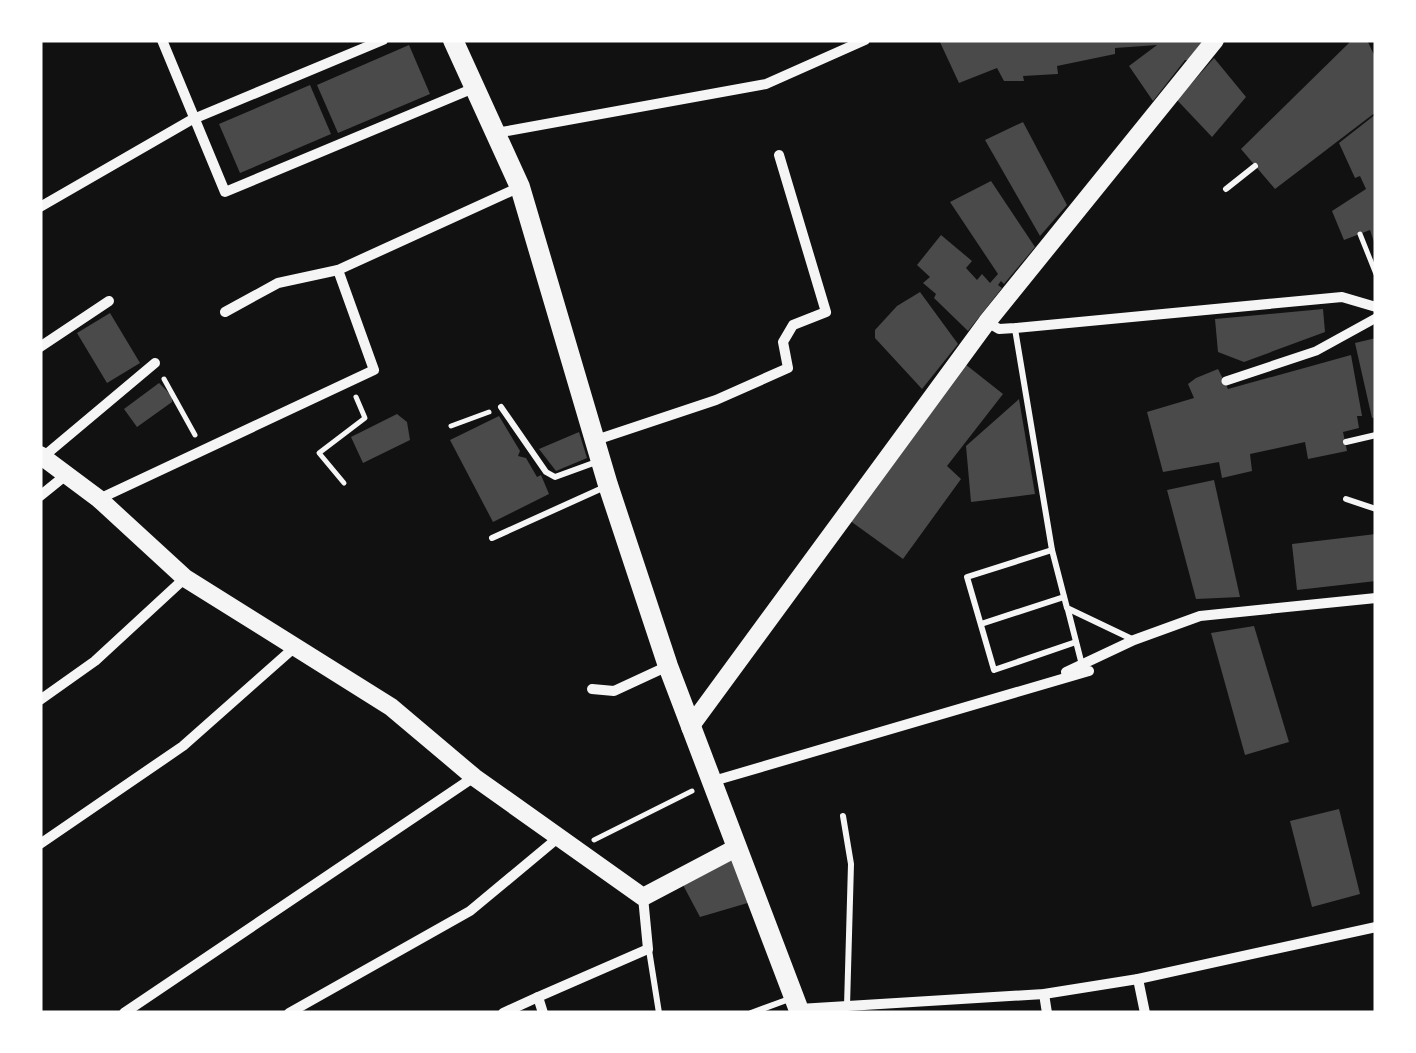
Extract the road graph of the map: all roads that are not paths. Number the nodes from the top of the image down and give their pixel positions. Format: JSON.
{"nodes":[{"id":1,"x":162,"y":40,"type":"edge"},
{"id":2,"x":383,"y":40,"type":"edge"},
{"id":3,"x":453,"y":40,"type":"edge"},
{"id":4,"x":865,"y":40,"type":"edge"},
{"id":5,"x":1215,"y":40,"type":"edge"},
{"id":6,"x":474,"y":88,"type":"junction"},
{"id":7,"x":191,"y":120,"type":"junction"},
{"id":8,"x":496,"y":133,"type":"junction"},
{"id":9,"x":780,"y":155,"type":"dead end"},
{"id":10,"x":1255,"y":166,"type":"dead end"},
{"id":11,"x":520,"y":187,"type":"junction"},
{"id":12,"x":1226,"y":189,"type":"dead end"},
{"id":13,"x":40,"y":206,"type":"edge"},
{"id":14,"x":338,"y":270,"type":"junction"},
{"id":15,"x":108,"y":301,"type":"dead end"},
{"id":16,"x":1376,"y":306,"type":"edge"},
{"id":17,"x":225,"y":312,"type":"dead end"},
{"id":18,"x":1376,"y":318,"type":"edge"},
{"id":19,"x":986,"y":322,"type":"junction"},
{"id":20,"x":1015,"y":328,"type":"junction"},
{"id":21,"x":40,"y":347,"type":"edge"},
{"id":22,"x":156,"y":363,"type":"road end"},
{"id":23,"x":1226,"y":381,"type":"dead end"},
{"id":24,"x":501,"y":407,"type":"road end"},
{"id":25,"x":1376,"y":435,"type":"edge"},
{"id":26,"x":1346,"y":442,"type":"dead end"},
{"id":27,"x":598,"y":450,"type":"junction"},
{"id":28,"x":42,"y":456,"type":"edge"},
{"id":29,"x":66,"y":475,"type":"junction"},
{"id":30,"x":608,"y":486,"type":"junction"},
{"id":31,"x":40,"y":496,"type":"edge"},
{"id":32,"x":98,"y":499,"type":"junction"},
{"id":33,"x":1346,"y":499,"type":"dead end"},
{"id":34,"x":1376,"y":509,"type":"edge"},
{"id":35,"x":492,"y":538,"type":"dead end"},
{"id":36,"x":1052,"y":550,"type":"junction"},
{"id":37,"x":185,"y":578,"type":"junction"},
{"id":38,"x":1064,"y":598,"type":"junction"},
{"id":39,"x":1376,"y":598,"type":"edge"},
{"id":40,"x":1067,"y":608,"type":"junction"},
{"id":41,"x":981,"y":624,"type":"junction"},
{"id":42,"x":1134,"y":640,"type":"junction"},
{"id":43,"x":1076,"y":642,"type":"junction"},
{"id":44,"x":296,"y":646,"type":"junction"},
{"id":45,"x":668,"y":666,"type":"junction"},
{"id":46,"x":1086,"y":668,"type":"junction"},
{"id":47,"x":592,"y":689,"type":"dead end"},
{"id":48,"x":40,"y":700,"type":"edge"},
{"id":49,"x":690,"y":726,"type":"junction"},
{"id":50,"x":474,"y":777,"type":"junction"},
{"id":51,"x":709,"y":782,"type":"junction"},
{"id":52,"x":843,"y":816,"type":"dead end"},
{"id":53,"x":559,"y":837,"type":"junction"},
{"id":54,"x":40,"y":844,"type":"edge"},
{"id":55,"x":736,"y":848,"type":"junction"},
{"id":56,"x":644,"y":897,"type":"junction"},
{"id":57,"x":1376,"y":927,"type":"edge"},
{"id":58,"x":648,"y":949,"type":"junction"},
{"id":59,"x":1138,"y":979,"type":"junction"},
{"id":60,"x":1044,"y":994,"type":"junction"},
{"id":61,"x":538,"y":997,"type":"junction"},
{"id":62,"x":797,"y":1007,"type":"edge"},
{"id":63,"x":848,"y":1007,"type":"junction"},
{"id":64,"x":124,"y":1013,"type":"edge"},
{"id":65,"x":290,"y":1013,"type":"edge"},
{"id":66,"x":503,"y":1013,"type":"edge"},
{"id":67,"x":543,"y":1013,"type":"edge"},
{"id":68,"x":659,"y":1013,"type":"edge"},
{"id":69,"x":751,"y":1013,"type":"edge"},
{"id":70,"x":1047,"y":1013,"type":"edge"},
{"id":71,"x":1145,"y":1013,"type":"edge"}],
"edges":[{"from":1,"to":7,"type":"street"},
{"from":2,"to":7,"type":"street"},
{"from":3,"to":6,"type":"main road"},
{"from":4,"to":8,"type":"street"},
{"from":5,"to":19,"type":"street"},
{"from":6,"to":7,"type":"street"},
{"from":6,"to":8,"type":"main road"},
{"from":7,"to":13,"type":"street"},
{"from":8,"to":11,"type":"main road"},
{"from":9,"to":27,"type":"street"},
{"from":10,"to":12,"type":"lane"},
{"from":11,"to":14,"type":"street"},
{"from":11,"to":27,"type":"main road"},
{"from":14,"to":17,"type":"street"},
{"from":14,"to":32,"type":"street"},
{"from":15,"to":21,"type":"street"},
{"from":16,"to":20,"type":"street"},
{"from":18,"to":23,"type":"street"},
{"from":19,"to":20,"type":"street"},
{"from":19,"to":49,"type":"street"},
{"from":20,"to":36,"type":"lane"},
{"from":22,"to":28,"type":"street"},
{"from":24,"to":27,"type":"lane"},
{"from":25,"to":26,"type":"lane"},
{"from":27,"to":30,"type":"main road"},
{"from":28,"to":29,"type":"street"},
{"from":29,"to":31,"type":"street"},
{"from":29,"to":32,"type":"street"},
{"from":30,"to":35,"type":"lane"},
{"from":30,"to":45,"type":"main road"},
{"from":32,"to":37,"type":"street"},
{"from":33,"to":34,"type":"lane"},
{"from":36,"to":38,"type":"lane"},
{"from":36,"to":41,"type":"lane"},
{"from":37,"to":44,"type":"street"},
{"from":37,"to":48,"type":"street"},
{"from":38,"to":40,"type":"lane"},
{"from":38,"to":41,"type":"lane"},
{"from":39,"to":42,"type":"street"},
{"from":40,"to":42,"type":"lane"},
{"from":40,"to":43,"type":"lane"},
{"from":41,"to":43,"type":"lane"},
{"from":42,"to":46,"type":"street"},
{"from":43,"to":46,"type":"lane"},
{"from":44,"to":50,"type":"street"},
{"from":44,"to":54,"type":"street"},
{"from":45,"to":47,"type":"street"},
{"from":45,"to":49,"type":"main road"},
{"from":46,"to":51,"type":"street"},
{"from":49,"to":51,"type":"main road"},
{"from":50,"to":53,"type":"street"},
{"from":50,"to":64,"type":"street"},
{"from":51,"to":55,"type":"main road"},
{"from":52,"to":63,"type":"lane"},
{"from":53,"to":56,"type":"street"},
{"from":53,"to":65,"type":"street"},
{"from":55,"to":56,"type":"street"},
{"from":55,"to":62,"type":"main road"},
{"from":56,"to":58,"type":"street"},
{"from":57,"to":59,"type":"street"},
{"from":58,"to":61,"type":"street"},
{"from":58,"to":68,"type":"lane"},
{"from":59,"to":60,"type":"street"},
{"from":59,"to":71,"type":"street"},
{"from":60,"to":63,"type":"street"},
{"from":60,"to":70,"type":"street"},
{"from":61,"to":66,"type":"street"},
{"from":61,"to":67,"type":"street"},
{"from":62,"to":63,"type":"street"},
{"from":62,"to":69,"type":"lane"}]}
